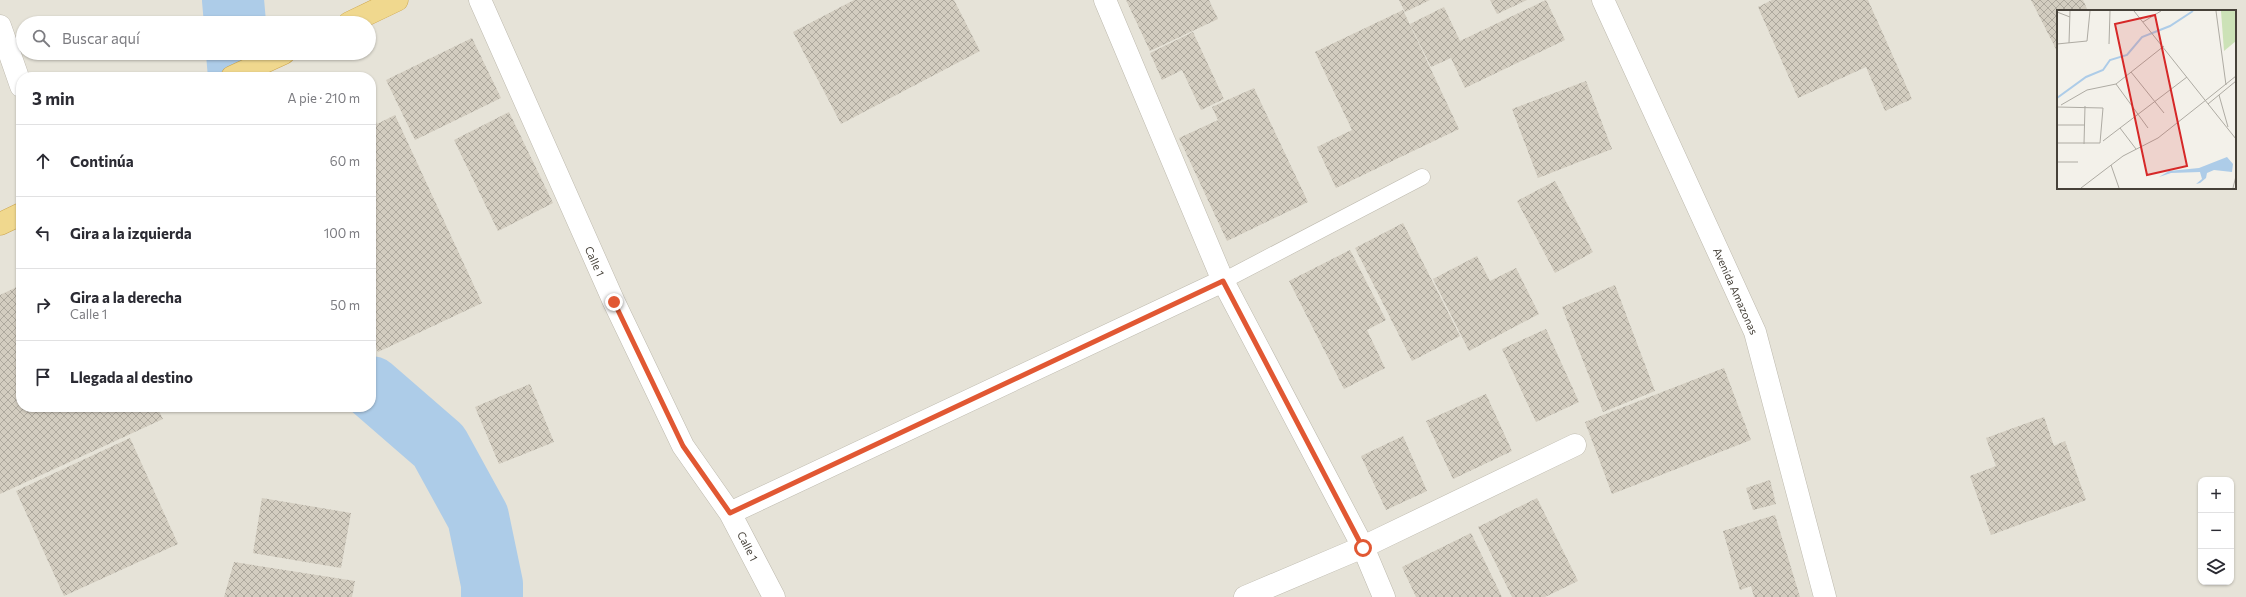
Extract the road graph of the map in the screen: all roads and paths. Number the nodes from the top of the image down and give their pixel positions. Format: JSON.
{"nodes":[{"id":1,"x":397,"y":0,"type":"edge"},
{"id":2,"x":480,"y":0,"type":"edge"},
{"id":3,"x":1105,"y":0,"type":"edge"},
{"id":4,"x":1603,"y":0,"type":"edge"},
{"id":5,"x":363,"y":16,"type":"edge"},
{"id":6,"x":0,"y":26,"type":"edge"},
{"id":7,"x":269,"y":60,"type":"edge"},
{"id":8,"x":16,"y":72,"type":"edge"},
{"id":9,"x":243,"y":72,"type":"edge"},
{"id":10,"x":1422,"y":177,"type":"dead end"},
{"id":11,"x":16,"y":216,"type":"edge"},
{"id":12,"x":0,"y":224,"type":"edge"},
{"id":13,"x":1223,"y":281,"type":"junction"},
{"id":14,"x":1575,"y":445,"type":"dead end"},
{"id":15,"x":730,"y":513,"type":"junction"},
{"id":16,"x":1363,"y":548,"type":"junction"},
{"id":17,"x":774,"y":597,"type":"edge"},
{"id":18,"x":1245,"y":597,"type":"edge"},
{"id":19,"x":1384,"y":597,"type":"edge"},
{"id":20,"x":1825,"y":597,"type":"edge"}],
"edges":[{"from":1,"to":5,"type":"highway"},
{"from":2,"to":15,"type":"street","name":"Calle 1"},
{"from":3,"to":13,"type":"street"},
{"from":4,"to":20,"type":"street","name":"Avenida Amazonas"},
{"from":6,"to":8,"type":"street"},
{"from":7,"to":9,"type":"highway"},
{"from":10,"to":13,"type":"lane"},
{"from":11,"to":12,"type":"highway"},
{"from":13,"to":15,"type":"street"},
{"from":13,"to":16,"type":"street"},
{"from":14,"to":16,"type":"street"},
{"from":15,"to":17,"type":"street","name":"Calle 1"},
{"from":16,"to":18,"type":"street"},
{"from":16,"to":19,"type":"street"}]}
